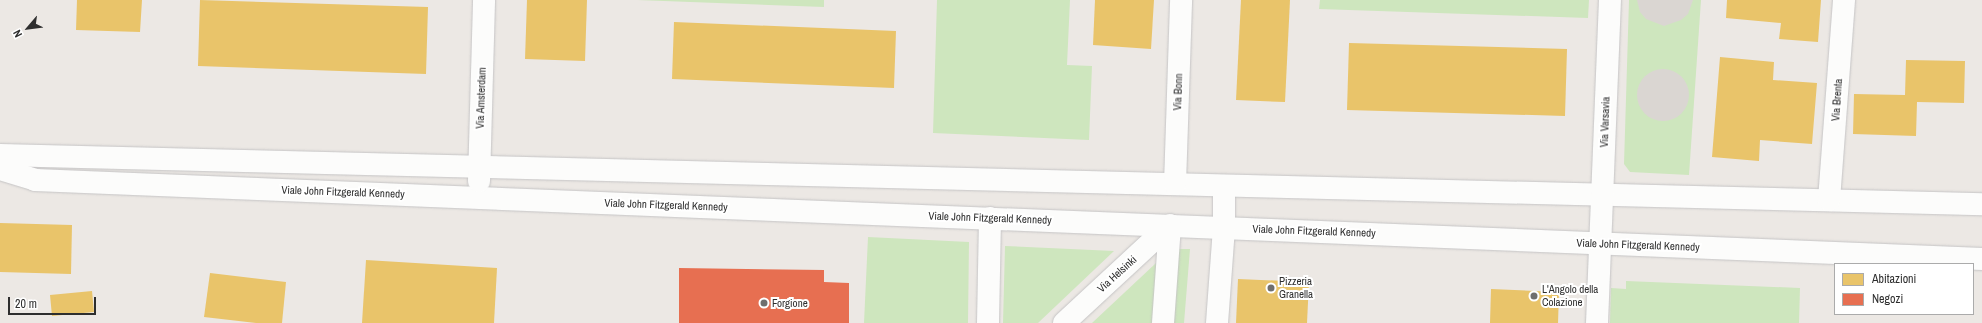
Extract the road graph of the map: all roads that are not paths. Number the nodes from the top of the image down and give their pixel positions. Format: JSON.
{"nodes":[{"id":1,"x":484,"y":0,"type":"edge"},
{"id":2,"x":1181,"y":0,"type":"edge"},
{"id":3,"x":1610,"y":0,"type":"edge"},
{"id":4,"x":1844,"y":0,"type":"edge"},
{"id":5,"x":0,"y":156,"type":"edge"},
{"id":6,"x":479,"y":167,"type":"junction"},
{"id":7,"x":0,"y":169,"type":"edge"},
{"id":8,"x":1175,"y":184,"type":"junction"},
{"id":9,"x":1224,"y":186,"type":"junction"},
{"id":10,"x":1602,"y":195,"type":"junction"},
{"id":11,"x":478,"y":197,"type":"junction"},
{"id":12,"x":1829,"y":200,"type":"junction"},
{"id":13,"x":1982,"y":204,"type":"edge"},
{"id":14,"x":990,"y":218,"type":"junction"},
{"id":15,"x":1170,"y":225,"type":"junction"},
{"id":16,"x":1224,"y":227,"type":"junction"},
{"id":17,"x":1600,"y":243,"type":"junction"},
{"id":18,"x":1982,"y":259,"type":"edge"},
{"id":19,"x":988,"y":323,"type":"edge"},
{"id":20,"x":1064,"y":323,"type":"edge"},
{"id":21,"x":1163,"y":323,"type":"edge"},
{"id":22,"x":1217,"y":323,"type":"edge"},
{"id":23,"x":1598,"y":323,"type":"edge"}],
"edges":[{"from":1,"to":6,"type":"street","name":"Via Amsterdam"},
{"from":2,"to":8,"type":"street","name":"Via Bonn"},
{"from":3,"to":10,"type":"street","name":"Via Varsavia"},
{"from":4,"to":12,"type":"street","name":"Via Brenta"},
{"from":5,"to":6,"type":"street"},
{"from":6,"to":8,"type":"street"},
{"from":6,"to":11,"type":"street","name":"Via Amsterdam"},
{"from":7,"to":11,"type":"street","name":"Viale John Fitzgerald Kennedy"},
{"from":8,"to":9,"type":"street"},
{"from":9,"to":10,"type":"street"},
{"from":9,"to":16,"type":"street"},
{"from":10,"to":12,"type":"street"},
{"from":10,"to":17,"type":"street","name":"Via Varsavia"},
{"from":11,"to":14,"type":"street","name":"Viale John Fitzgerald Kennedy"},
{"from":12,"to":13,"type":"street"},
{"from":14,"to":15,"type":"street","name":"Viale John Fitzgerald Kennedy"},
{"from":14,"to":19,"type":"street"},
{"from":15,"to":16,"type":"street","name":"Viale John Fitzgerald Kennedy"},
{"from":15,"to":20,"type":"street","name":"Via Helsinki"},
{"from":15,"to":21,"type":"street"},
{"from":16,"to":17,"type":"street","name":"Viale John Fitzgerald Kennedy"},
{"from":16,"to":22,"type":"street"},
{"from":17,"to":18,"type":"street","name":"Viale John Fitzgerald Kennedy"},
{"from":17,"to":23,"type":"street","name":"Via Varsavia"}]}
